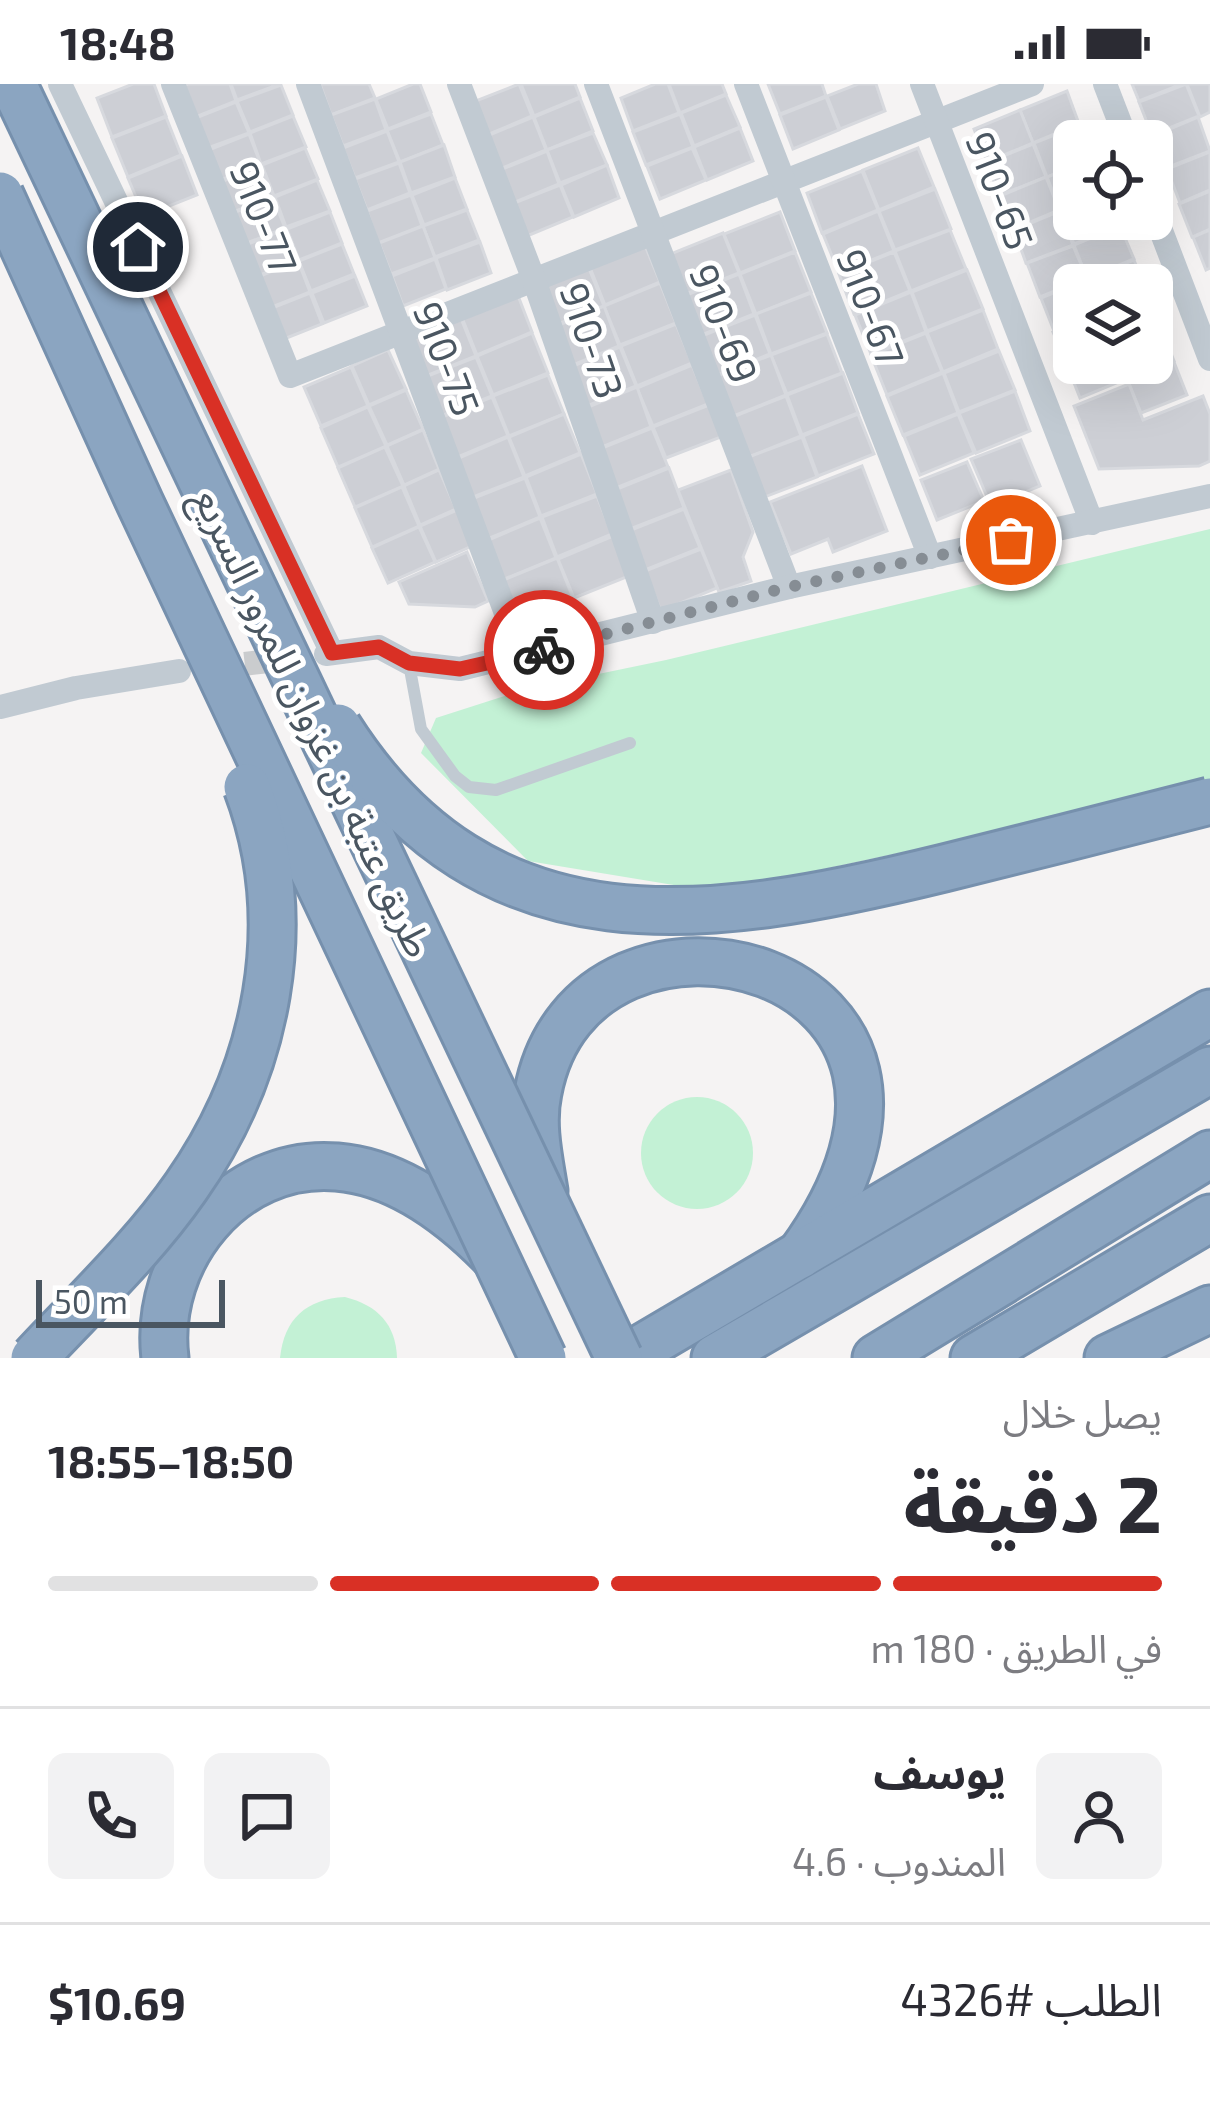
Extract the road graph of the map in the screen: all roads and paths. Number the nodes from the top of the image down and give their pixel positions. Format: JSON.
{"nodes":[{"id":1,"x":13,"y":84,"type":"edge"},
{"id":2,"x":60,"y":84,"type":"edge"},
{"id":3,"x":173,"y":84,"type":"edge"},
{"id":4,"x":308,"y":84,"type":"edge"},
{"id":5,"x":459,"y":84,"type":"edge"},
{"id":6,"x":596,"y":84,"type":"edge"},
{"id":7,"x":746,"y":84,"type":"edge"},
{"id":8,"x":922,"y":84,"type":"edge"},
{"id":9,"x":1032,"y":84,"type":"edge"},
{"id":10,"x":1105,"y":84,"type":"edge"},
{"id":11,"x":1119,"y":120,"type":"edge"},
{"id":12,"x":936,"y":122,"type":"junction"},
{"id":13,"x":785,"y":182,"type":"junction"},
{"id":14,"x":0,"y":195,"type":"edge"},
{"id":15,"x":651,"y":234,"type":"junction"},
{"id":16,"x":1165,"y":240,"type":"edge"},
{"id":17,"x":534,"y":280,"type":"junction"},
{"id":18,"x":400,"y":332,"type":"junction"},
{"id":19,"x":1210,"y":359,"type":"edge"},
{"id":20,"x":198,"y":476,"type":"junction"},
{"id":21,"x":1210,"y":496,"type":"edge"},
{"id":22,"x":140,"y":503,"type":"junction"},
{"id":23,"x":1092,"y":523,"type":"junction"},
{"id":24,"x":930,"y":557,"type":"junction"},
{"id":25,"x":789,"y":587,"type":"junction"},
{"id":26,"x":653,"y":622,"type":"junction"},
{"id":27,"x":522,"y":656,"type":"junction"},
{"id":28,"x":409,"y":663,"type":"junction"},
{"id":29,"x":179,"y":671,"type":"tunnel mouth"},
{"id":30,"x":5,"y":701,"type":"edge"},
{"id":31,"x":630,"y":743,"type":"dead end"},
{"id":32,"x":1210,"y":801,"type":"edge"},
{"id":33,"x":1210,"y":824,"type":"edge"},
{"id":34,"x":1091,"y":832,"type":"junction"},
{"id":35,"x":1210,"y":1013,"type":"edge"},
{"id":36,"x":1210,"y":1070,"type":"edge"},
{"id":37,"x":1210,"y":1154,"type":"edge"},
{"id":38,"x":546,"y":1206,"type":"junction"},
{"id":39,"x":1210,"y":1218,"type":"edge"},
{"id":40,"x":800,"y":1255,"type":"junction"},
{"id":41,"x":496,"y":1258,"type":"junction"},
{"id":42,"x":1210,"y":1309,"type":"edge"},
{"id":43,"x":165,"y":1339,"type":"edge"},
{"id":44,"x":629,"y":1354,"type":"edge"},
{"id":45,"x":34,"y":1358,"type":"edge"},
{"id":46,"x":543,"y":1358,"type":"edge"},
{"id":47,"x":715,"y":1358,"type":"edge"},
{"id":48,"x":876,"y":1358,"type":"edge"},
{"id":49,"x":974,"y":1358,"type":"edge"},
{"id":50,"x":1108,"y":1358,"type":"edge"}],
"edges":[{"from":1,"to":20,"type":"highway","name":"طريق عتبة بن غزوان للمرور السريع","bridge":true},
{"from":2,"to":28,"type":"street"},
{"from":3,"to":18,"type":"street","name":"910-77"},
{"from":4,"to":18,"type":"street","name":"910-75"},
{"from":5,"to":17,"type":"street","name":"910-73"},
{"from":6,"to":15,"type":"street","name":"910-69"},
{"from":7,"to":13,"type":"street","name":"910-67"},
{"from":8,"to":12,"type":"street","name":"910-65"},
{"from":9,"to":12,"type":"street"},
{"from":10,"to":11,"type":"street"},
{"from":12,"to":13,"type":"street"},
{"from":12,"to":23,"type":"street","name":"910-65"},
{"from":13,"to":15,"type":"street"},
{"from":13,"to":24,"type":"street","name":"910-67"},
{"from":14,"to":22,"type":"highway","name":"طريق عتبة بن غزوان للمرور السريع","bridge":true},
{"from":15,"to":17,"type":"street"},
{"from":15,"to":25,"type":"street","name":"910-69"},
{"from":16,"to":19,"type":"street"},
{"from":17,"to":18,"type":"street"},
{"from":17,"to":26,"type":"street","name":"910-73"},
{"from":18,"to":27,"type":"street","name":"910-75"},
{"from":20,"to":34,"type":"highway","bridge":true},
{"from":20,"to":38,"type":"highway","name":"طريق عتبة بن غزوان للمرور السريع","bridge":true},
{"from":21,"to":23,"type":"street"},
{"from":22,"to":41,"type":"highway","name":"طريق عتبة بن غزوان للمرور السريع","bridge":true},
{"from":22,"to":45,"type":"highway","bridge":true},
{"from":23,"to":24,"type":"street"},
{"from":24,"to":25,"type":"street"},
{"from":25,"to":26,"type":"street"},
{"from":26,"to":27,"type":"street"},
{"from":27,"to":28,"type":"street"},
{"from":28,"to":31,"type":"lane"},
{"from":29,"to":30,"type":"street"},
{"from":32,"to":34,"type":"highway","bridge":true},
{"from":33,"to":34,"type":"highway","bridge":true},
{"from":35,"to":40,"type":"highway"},
{"from":36,"to":47,"type":"highway"},
{"from":37,"to":48,"type":"highway"},
{"from":38,"to":40,"type":"highway","bridge":true},
{"from":38,"to":44,"type":"highway","name":"طريق عتبة بن غزوان للمرور السريع","bridge":true},
{"from":39,"to":49,"type":"highway"},
{"from":40,"to":44,"type":"highway"},
{"from":41,"to":43,"type":"highway"},
{"from":41,"to":46,"type":"highway","name":"طريق عتبة بن غزوان للمرور السريع","bridge":true},
{"from":42,"to":50,"type":"highway"}]}
